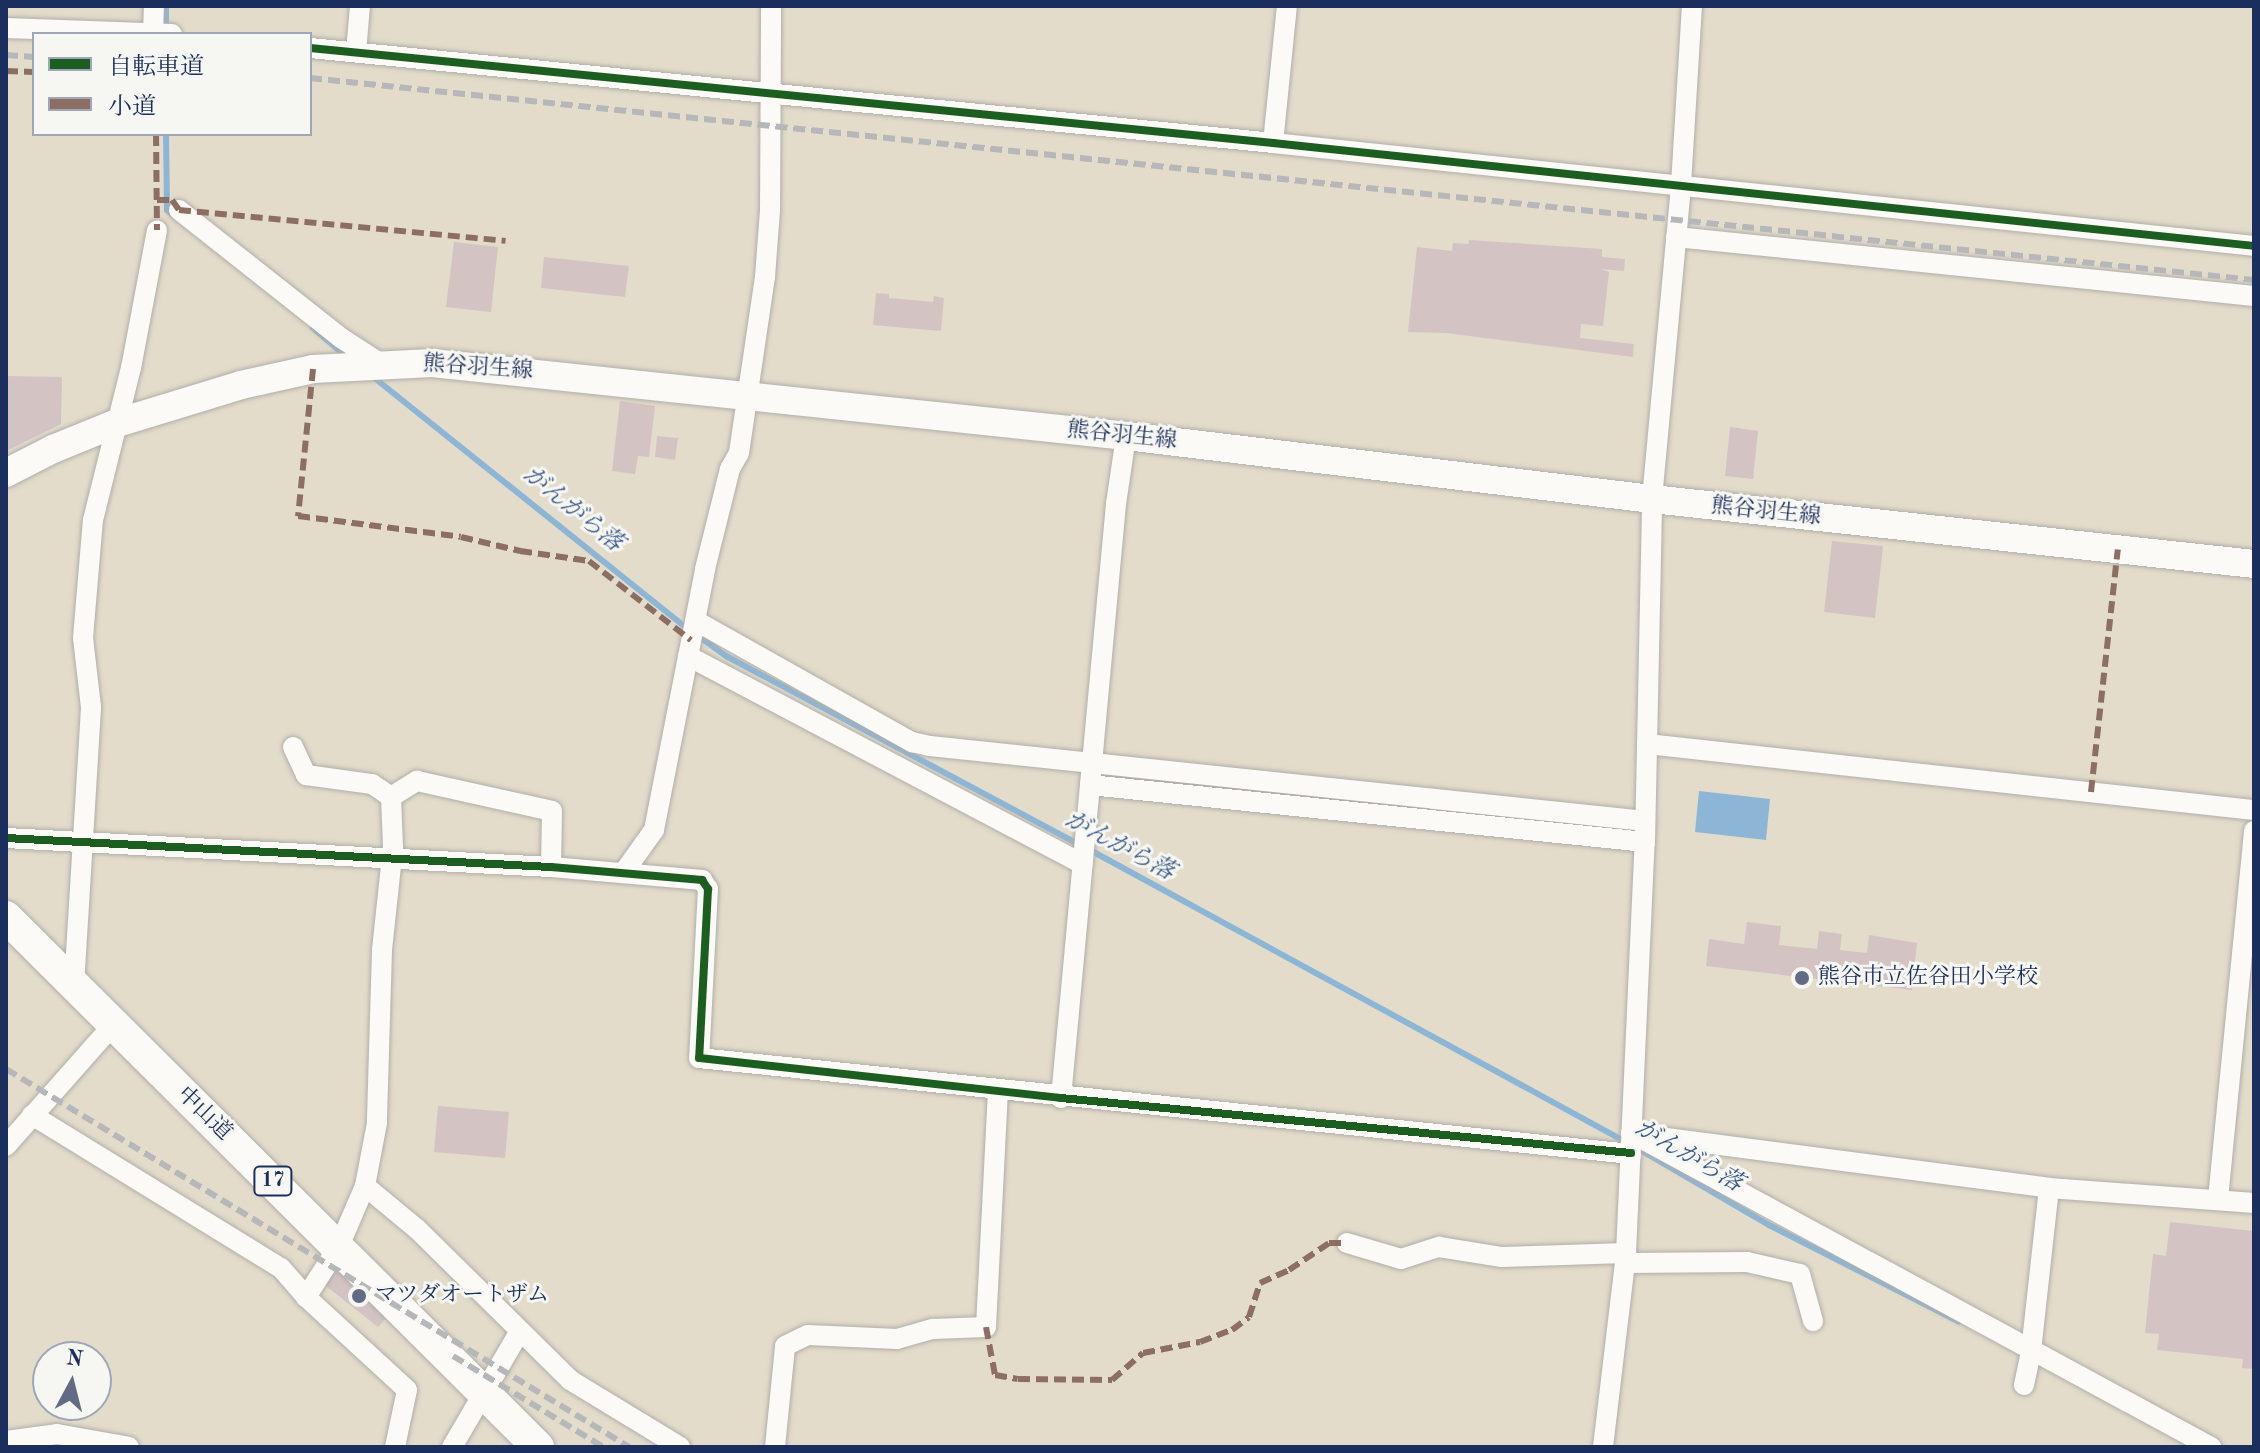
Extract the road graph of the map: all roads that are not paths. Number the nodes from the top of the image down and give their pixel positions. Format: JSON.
{"nodes":[{"id":1,"x":154,"y":6,"type":"edge"},
{"id":2,"x":360,"y":6,"type":"edge"},
{"id":3,"x":771,"y":6,"type":"edge"},
{"id":4,"x":1287,"y":6,"type":"edge"},
{"id":5,"x":1692,"y":6,"type":"edge"},
{"id":6,"x":6,"y":28,"type":"edge"},
{"id":7,"x":131,"y":32,"type":"edge"},
{"id":8,"x":162,"y":32,"type":"edge"},
{"id":9,"x":312,"y":48,"type":"edge"},
{"id":10,"x":356,"y":52,"type":"junction"},
{"id":11,"x":769,"y":94,"type":"junction"},
{"id":12,"x":1273,"y":143,"type":"junction"},
{"id":13,"x":1681,"y":185,"type":"junction"},
{"id":14,"x":179,"y":210,"type":"dead end"},
{"id":15,"x":157,"y":230,"type":"dead end"},
{"id":16,"x":1676,"y":237,"type":"junction"},
{"id":17,"x":2254,"y":246,"type":"edge"},
{"id":18,"x":2254,"y":296,"type":"edge"},
{"id":19,"x":377,"y":364,"type":"junction"},
{"id":20,"x":745,"y":398,"type":"junction"},
{"id":21,"x":117,"y":423,"type":"junction"},
{"id":22,"x":1126,"y":436,"type":"junction"},
{"id":23,"x":6,"y":473,"type":"edge"},
{"id":24,"x":1652,"y":499,"type":"junction"},
{"id":25,"x":2254,"y":564,"type":"edge"},
{"id":26,"x":692,"y":639,"type":"junction"},
{"id":27,"x":912,"y":742,"type":"junction"},
{"id":28,"x":1647,"y":744,"type":"junction"},
{"id":29,"x":293,"y":747,"type":"dead end"},
{"id":30,"x":901,"y":765,"type":"junction"},
{"id":31,"x":1091,"y":775,"type":"junction"},
{"id":32,"x":391,"y":797,"type":"junction"},
{"id":33,"x":2254,"y":810,"type":"edge"},
{"id":34,"x":1645,"y":831,"type":"junction"},
{"id":35,"x":2254,"y":831,"type":"edge"},
{"id":36,"x":6,"y":838,"type":"edge"},
{"id":37,"x":85,"y":840,"type":"junction"},
{"id":38,"x":389,"y":861,"type":"junction"},
{"id":39,"x":1083,"y":862,"type":"junction"},
{"id":40,"x":551,"y":867,"type":"junction"},
{"id":41,"x":624,"y":872,"type":"junction"},
{"id":42,"x":2251,"y":886,"type":"edge"},
{"id":43,"x":6,"y":917,"type":"edge"},
{"id":44,"x":74,"y":986,"type":"junction"},
{"id":45,"x":113,"y":1025,"type":"junction"},
{"id":46,"x":998,"y":1091,"type":"junction"},
{"id":47,"x":1061,"y":1098,"type":"junction"},
{"id":48,"x":32,"y":1115,"type":"junction"},
{"id":49,"x":1631,"y":1144,"type":"junction"},
{"id":50,"x":6,"y":1146,"type":"edge"},
{"id":51,"x":365,"y":1186,"type":"junction"},
{"id":52,"x":2049,"y":1188,"type":"junction"},
{"id":53,"x":2218,"y":1199,"type":"junction"},
{"id":54,"x":2254,"y":1203,"type":"edge"},
{"id":55,"x":1347,"y":1243,"type":"dead end"},
{"id":56,"x":339,"y":1246,"type":"junction"},
{"id":57,"x":1625,"y":1258,"type":"junction"},
{"id":58,"x":306,"y":1297,"type":"junction"},
{"id":59,"x":1813,"y":1321,"type":"dead end"},
{"id":60,"x":519,"y":1333,"type":"junction"},
{"id":61,"x":2028,"y":1364,"type":"junction"},
{"id":62,"x":483,"y":1391,"type":"junction"},
{"id":63,"x":6,"y":1441,"type":"edge"},
{"id":64,"x":129,"y":1447,"type":"edge"},
{"id":65,"x":395,"y":1447,"type":"edge"},
{"id":66,"x":452,"y":1447,"type":"edge"},
{"id":67,"x":538,"y":1447,"type":"edge"},
{"id":68,"x":680,"y":1447,"type":"edge"},
{"id":69,"x":775,"y":1447,"type":"edge"},
{"id":70,"x":1603,"y":1447,"type":"edge"},
{"id":71,"x":2211,"y":1447,"type":"edge"}],
"edges":[{"from":1,"to":8,"type":"street"},
{"from":2,"to":10,"type":"street"},
{"from":3,"to":11,"type":"street"},
{"from":4,"to":12,"type":"street"},
{"from":5,"to":13,"type":"street"},
{"from":6,"to":7,"type":"street"},
{"from":9,"to":10,"type":"street"},
{"from":10,"to":11,"type":"street"},
{"from":11,"to":12,"type":"street"},
{"from":11,"to":20,"type":"street"},
{"from":12,"to":13,"type":"street"},
{"from":13,"to":16,"type":"street"},
{"from":13,"to":17,"type":"street"},
{"from":14,"to":19,"type":"street"},
{"from":15,"to":21,"type":"street"},
{"from":16,"to":18,"type":"street"},
{"from":16,"to":24,"type":"street"},
{"from":19,"to":20,"type":"main road","name":"熊谷羽生線"},
{"from":19,"to":21,"type":"main road","name":"熊谷羽生線"},
{"from":20,"to":22,"type":"main road","name":"熊谷羽生線"},
{"from":20,"to":26,"type":"street"},
{"from":21,"to":23,"type":"main road","name":"熊谷羽生線"},
{"from":21,"to":37,"type":"street"},
{"from":22,"to":24,"type":"main road","name":"熊谷羽生線"},
{"from":22,"to":31,"type":"street"},
{"from":24,"to":25,"type":"main road","name":"熊谷羽生線"},
{"from":24,"to":28,"type":"street"},
{"from":26,"to":27,"type":"street"},
{"from":26,"to":30,"type":"street"},
{"from":26,"to":41,"type":"street"},
{"from":27,"to":30,"type":"street"},
{"from":27,"to":31,"type":"street"},
{"from":28,"to":33,"type":"street"},
{"from":28,"to":34,"type":"street"},
{"from":29,"to":32,"type":"street"},
{"from":30,"to":39,"type":"street"},
{"from":31,"to":34,"type":"street"},
{"from":31,"to":39,"type":"street"},
{"from":32,"to":38,"type":"street"},
{"from":32,"to":40,"type":"street"},
{"from":34,"to":49,"type":"street"},
{"from":35,"to":42,"type":"street"},
{"from":36,"to":37,"type":"street"},
{"from":37,"to":38,"type":"street"},
{"from":37,"to":44,"type":"street"},
{"from":38,"to":40,"type":"street"},
{"from":38,"to":51,"type":"street"},
{"from":39,"to":47,"type":"street"},
{"from":40,"to":41,"type":"street"},
{"from":41,"to":46,"type":"street"},
{"from":42,"to":53,"type":"street"},
{"from":43,"to":44,"type":"highway","name":"中山道","number":"17"},
{"from":44,"to":45,"type":"highway","name":"中山道","number":"17"},
{"from":45,"to":48,"type":"street"},
{"from":45,"to":56,"type":"highway","name":"中山道","number":"17"},
{"from":46,"to":47,"type":"street"},
{"from":46,"to":69,"type":"street"},
{"from":47,"to":49,"type":"street"},
{"from":48,"to":50,"type":"street"},
{"from":48,"to":58,"type":"street"},
{"from":49,"to":52,"type":"street"},
{"from":49,"to":57,"type":"street"},
{"from":49,"to":61,"type":"street"},
{"from":51,"to":56,"type":"street"},
{"from":51,"to":60,"type":"street"},
{"from":52,"to":53,"type":"street"},
{"from":52,"to":61,"type":"street"},
{"from":53,"to":54,"type":"street"},
{"from":55,"to":57,"type":"street"},
{"from":56,"to":58,"type":"street"},
{"from":56,"to":62,"type":"highway","name":"中山道","number":"17"},
{"from":57,"to":59,"type":"street"},
{"from":57,"to":70,"type":"street"},
{"from":58,"to":65,"type":"street"},
{"from":60,"to":62,"type":"street"},
{"from":60,"to":68,"type":"street"},
{"from":61,"to":71,"type":"street"},
{"from":62,"to":66,"type":"street"},
{"from":62,"to":67,"type":"highway","name":"中山道","number":"17"},
{"from":63,"to":64,"type":"street"}]}
